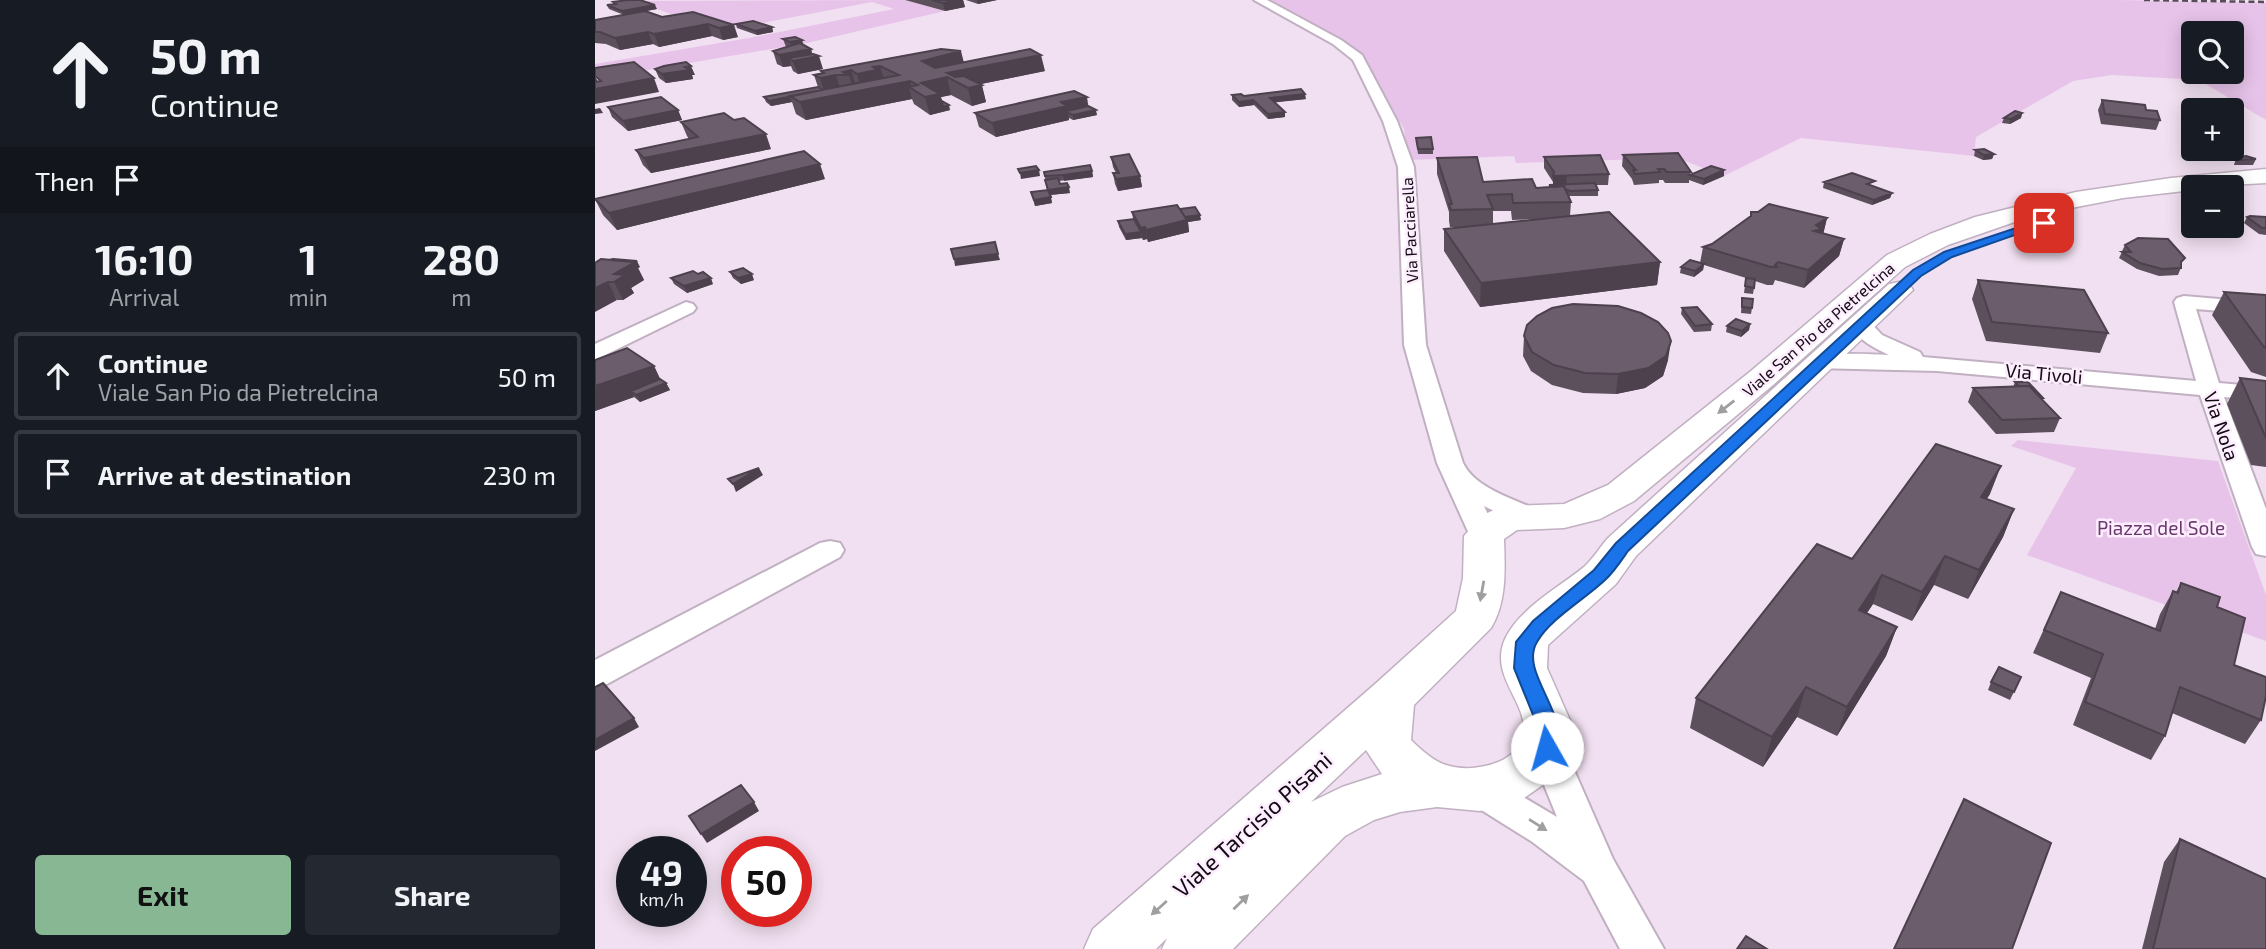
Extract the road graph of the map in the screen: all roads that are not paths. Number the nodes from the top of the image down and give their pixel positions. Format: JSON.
{"nodes":[{"id":1,"x":1259,"y":0,"type":"edge"},
{"id":2,"x":2266,"y":176,"type":"edge"},
{"id":3,"x":2266,"y":190,"type":"edge"},
{"id":4,"x":2244,"y":192,"type":"edge"},
{"id":5,"x":2181,"y":199,"type":"edge"},
{"id":6,"x":685,"y":308,"type":"dead end"},
{"id":7,"x":2266,"y":309,"type":"edge"},
{"id":8,"x":1861,"y":326,"type":"junction"},
{"id":9,"x":595,"y":353,"type":"edge"},
{"id":10,"x":1822,"y":363,"type":"junction"},
{"id":11,"x":1937,"y":364,"type":"junction"},
{"id":12,"x":2209,"y":387,"type":"junction"},
{"id":13,"x":2266,"y":394,"type":"edge"},
{"id":14,"x":2239,"y":476,"type":"junction"},
{"id":15,"x":1458,"y":479,"type":"junction"},
{"id":16,"x":2266,"y":481,"type":"edge"},
{"id":17,"x":1546,"y":516,"type":"junction"},
{"id":18,"x":1484,"y":536,"type":"junction"},
{"id":19,"x":2266,"y":547,"type":"edge"},
{"id":20,"x":830,"y":550,"type":"dead end"},
{"id":21,"x":1610,"y":560,"type":"junction"},
{"id":22,"x":595,"y":675,"type":"edge"},
{"id":23,"x":1391,"y":698,"type":"junction"},
{"id":24,"x":1547,"y":748,"type":"junction"},
{"id":25,"x":1458,"y":788,"type":"junction"},
{"id":26,"x":1598,"y":869,"type":"junction"},
{"id":27,"x":1114,"y":949,"type":"edge"},
{"id":28,"x":1192,"y":949,"type":"edge"},
{"id":29,"x":1643,"y":949,"type":"edge"}],
"edges":[{"from":1,"to":15,"type":"street","name":"Via Pacciarella"},
{"from":2,"to":17,"type":"main road","name":"Viale San Pio da Pietrelcina","one_way":true},
{"from":3,"to":4,"type":"main road"},
{"from":5,"to":8,"type":"main road","name":"Viale San Pio da Pietrelcina"},
{"from":6,"to":9,"type":"street"},
{"from":7,"to":12,"type":"street","name":"Via Nola"},
{"from":8,"to":10,"type":"main road","name":"Viale San Pio da Pietrelcina"},
{"from":8,"to":11,"type":"street"},
{"from":10,"to":11,"type":"street","name":"Via Tivoli"},
{"from":10,"to":21,"type":"main road","name":"Viale San Pio da Pietrelcina"},
{"from":11,"to":12,"type":"street","name":"Via Tivoli"},
{"from":12,"to":13,"type":"street","name":"Via Tivoli"},
{"from":12,"to":14,"type":"street","name":"Via Nola"},
{"from":14,"to":16,"type":"street"},
{"from":14,"to":19,"type":"street","name":"Via Nola"},
{"from":15,"to":17,"type":"street"},
{"from":15,"to":18,"type":"street","name":"Via Pacciarella"},
{"from":17,"to":18,"type":"main road","name":"Viale San Pio da Pietrelcina"},
{"from":17,"to":21,"type":"main road"},
{"from":18,"to":23,"type":"main road","name":"Viale Tarcisio Pisani","one_way":true},
{"from":20,"to":22,"type":"street"},
{"from":21,"to":24,"type":"main road"},
{"from":23,"to":25,"type":"main road"},
{"from":23,"to":27,"type":"main road","name":"Viale Tarcisio Pisani","one_way":true},
{"from":24,"to":25,"type":"main road"},
{"from":24,"to":26,"type":"street"},
{"from":25,"to":26,"type":"street","one_way":true},
{"from":28,"to":25,"type":"main road","one_way":true},
{"from":26,"to":29,"type":"street"}]}
